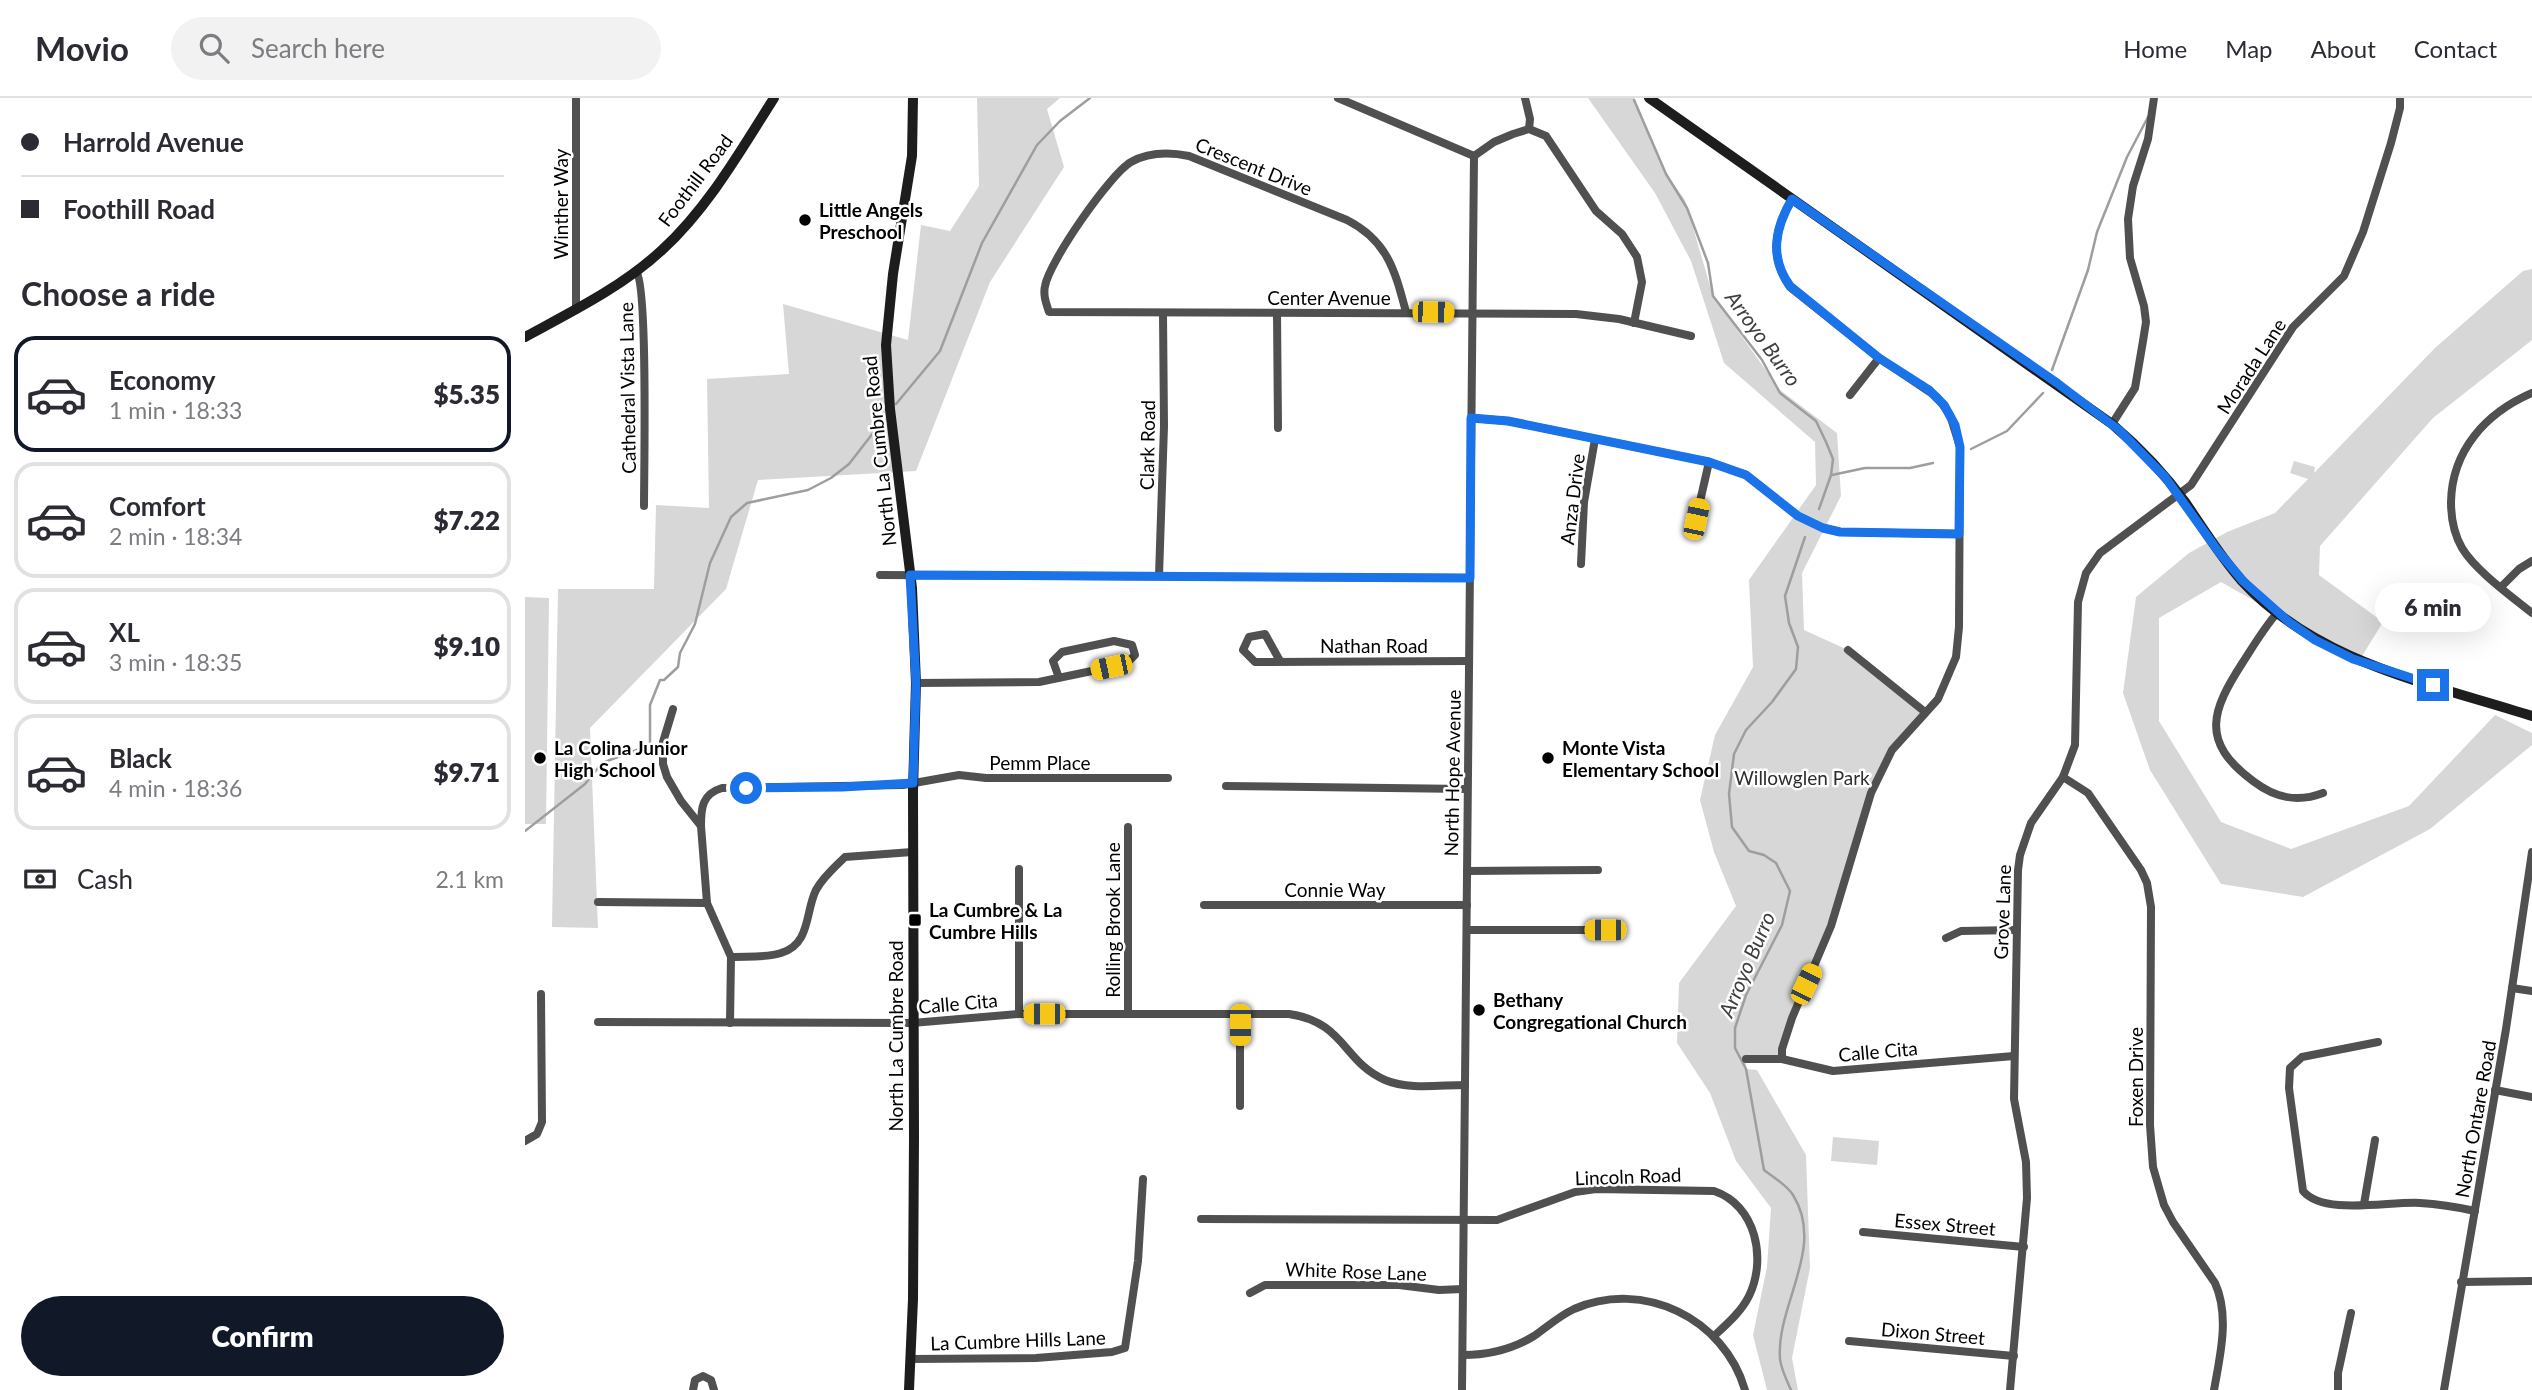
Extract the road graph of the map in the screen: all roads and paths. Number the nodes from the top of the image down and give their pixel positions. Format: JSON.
{"nodes":[{"id":1,"x":576,"y":98,"type":"edge"},
{"id":2,"x":774,"y":98,"type":"edge"},
{"id":3,"x":913,"y":98,"type":"edge"},
{"id":4,"x":1338,"y":98,"type":"edge"},
{"id":5,"x":1525,"y":98,"type":"edge"},
{"id":6,"x":1649,"y":98,"type":"edge"},
{"id":7,"x":2154,"y":98,"type":"edge"},
{"id":8,"x":2400,"y":98,"type":"edge"},
{"id":9,"x":1529,"y":129,"type":"junction"},
{"id":10,"x":1474,"y":156,"type":"junction"},
{"id":11,"x":1792,"y":199,"type":"junction"},
{"id":12,"x":636,"y":271,"type":"junction"},
{"id":13,"x":576,"y":310,"type":"junction"},
{"id":14,"x":1049,"y":312,"type":"joint"},
{"id":15,"x":1406,"y":312,"type":"junction"},
{"id":16,"x":1277,"y":313,"type":"junction"},
{"id":17,"x":1472,"y":313,"type":"junction"},
{"id":18,"x":1163,"y":314,"type":"junction"},
{"id":19,"x":1634,"y":323,"type":"junction"},
{"id":20,"x":1691,"y":336,"type":"dead end"},
{"id":21,"x":525,"y":337,"type":"edge"},
{"id":22,"x":1879,"y":358,"type":"junction"},
{"id":23,"x":2532,"y":393,"type":"edge"},
{"id":24,"x":1850,"y":395,"type":"dead end"},
{"id":25,"x":1471,"y":418,"type":"junction"},
{"id":26,"x":2112,"y":424,"type":"junction"},
{"id":27,"x":1278,"y":428,"type":"dead end"},
{"id":28,"x":1595,"y":439,"type":"junction"},
{"id":29,"x":1709,"y":462,"type":"junction"},
{"id":30,"x":2180,"y":495,"type":"junction"},
{"id":31,"x":644,"y":506,"type":"dead end"},
{"id":32,"x":1696,"y":519,"type":"dead end"},
{"id":33,"x":1959,"y":534,"type":"junction"},
{"id":34,"x":2532,"y":561,"type":"edge"},
{"id":35,"x":1581,"y":564,"type":"dead end"},
{"id":36,"x":880,"y":575,"type":"dead end"},
{"id":37,"x":910,"y":575,"type":"junction"},
{"id":38,"x":1159,"y":576,"type":"junction"},
{"id":39,"x":1470,"y":578,"type":"junction"},
{"id":40,"x":2501,"y":587,"type":"junction"},
{"id":41,"x":2277,"y":612,"type":"junction"},
{"id":42,"x":2532,"y":613,"type":"edge"},
{"id":43,"x":1848,"y":650,"type":"dead end"},
{"id":44,"x":1279,"y":661,"type":"junction"},
{"id":45,"x":1469,"y":661,"type":"junction"},
{"id":46,"x":1059,"y":678,"type":"junction"},
{"id":47,"x":916,"y":683,"type":"junction"},
{"id":48,"x":673,"y":709,"type":"dead end"},
{"id":49,"x":1925,"y":712,"type":"junction"},
{"id":50,"x":2532,"y":716,"type":"edge"},
{"id":51,"x":2063,"y":777,"type":"junction"},
{"id":52,"x":1168,"y":778,"type":"dead end"},
{"id":53,"x":913,"y":783,"type":"junction"},
{"id":54,"x":1226,"y":786,"type":"dead end"},
{"id":55,"x":1467,"y":789,"type":"junction"},
{"id":56,"x":2323,"y":793,"type":"dead end"},
{"id":57,"x":701,"y":826,"type":"junction"},
{"id":58,"x":1128,"y":827,"type":"dead end"},
{"id":59,"x":912,"y":852,"type":"junction"},
{"id":60,"x":2532,"y":852,"type":"edge"},
{"id":61,"x":1019,"y":869,"type":"dead end"},
{"id":62,"x":1598,"y":870,"type":"dead end"},
{"id":63,"x":1467,"y":871,"type":"junction"},
{"id":64,"x":598,"y":902,"type":"dead end"},
{"id":65,"x":708,"y":903,"type":"junction"},
{"id":66,"x":1204,"y":905,"type":"dead end"},
{"id":67,"x":1467,"y":905,"type":"junction"},
{"id":68,"x":1467,"y":930,"type":"junction"},
{"id":69,"x":1605,"y":930,"type":"dead end"},
{"id":70,"x":2015,"y":930,"type":"junction"},
{"id":71,"x":1946,"y":939,"type":"dead end"},
{"id":72,"x":731,"y":957,"type":"junction"},
{"id":73,"x":2512,"y":988,"type":"junction"},
{"id":74,"x":2532,"y":991,"type":"edge"},
{"id":75,"x":541,"y":994,"type":"dead end"},
{"id":76,"x":1019,"y":1014,"type":"junction"},
{"id":77,"x":1128,"y":1014,"type":"junction"},
{"id":78,"x":1240,"y":1014,"type":"junction"},
{"id":79,"x":598,"y":1022,"type":"dead end"},
{"id":80,"x":730,"y":1023,"type":"junction"},
{"id":81,"x":912,"y":1023,"type":"junction"},
{"id":82,"x":2378,"y":1042,"type":"dead end"},
{"id":83,"x":2014,"y":1056,"type":"junction"},
{"id":84,"x":1746,"y":1059,"type":"dead end"},
{"id":85,"x":1782,"y":1059,"type":"junction"},
{"id":86,"x":1465,"y":1085,"type":"junction"},
{"id":87,"x":2495,"y":1090,"type":"junction"},
{"id":88,"x":2532,"y":1097,"type":"edge"},
{"id":89,"x":1240,"y":1106,"type":"dead end"},
{"id":90,"x":2375,"y":1140,"type":"dead end"},
{"id":91,"x":525,"y":1141,"type":"edge"},
{"id":92,"x":1143,"y":1180,"type":"dead end"},
{"id":93,"x":2364,"y":1204,"type":"junction"},
{"id":94,"x":2475,"y":1211,"type":"junction"},
{"id":95,"x":1201,"y":1219,"type":"dead end"},
{"id":96,"x":1464,"y":1221,"type":"junction"},
{"id":97,"x":1863,"y":1233,"type":"dead end"},
{"id":98,"x":2024,"y":1247,"type":"junction"},
{"id":99,"x":2532,"y":1281,"type":"edge"},
{"id":100,"x":2461,"y":1282,"type":"junction"},
{"id":101,"x":1463,"y":1289,"type":"junction"},
{"id":102,"x":1250,"y":1293,"type":"dead end"},
{"id":103,"x":2351,"y":1313,"type":"dead end"},
{"id":104,"x":1714,"y":1336,"type":"junction"},
{"id":105,"x":1849,"y":1341,"type":"dead end"},
{"id":106,"x":1463,"y":1355,"type":"junction"},
{"id":107,"x":2014,"y":1356,"type":"junction"},
{"id":108,"x":909,"y":1359,"type":"junction"},
{"id":109,"x":693,"y":1390,"type":"edge"},
{"id":110,"x":714,"y":1390,"type":"edge"},
{"id":111,"x":909,"y":1390,"type":"edge"},
{"id":112,"x":1462,"y":1390,"type":"edge"},
{"id":113,"x":1745,"y":1390,"type":"edge"},
{"id":114,"x":2010,"y":1390,"type":"edge"},
{"id":115,"x":2214,"y":1390,"type":"edge"},
{"id":116,"x":2338,"y":1390,"type":"edge"},
{"id":117,"x":2444,"y":1390,"type":"edge"}],
"edges":[{"from":1,"to":13,"type":"street","name":"Winther Way"},
{"from":2,"to":12,"type":"main road","name":"Foothill Road"},
{"from":3,"to":37,"type":"main road","name":"North La Cumbre Road"},
{"from":4,"to":10,"type":"street"},
{"from":5,"to":9,"type":"street"},
{"from":6,"to":11,"type":"main road"},
{"from":7,"to":26,"type":"street"},
{"from":8,"to":30,"type":"street","name":"Morada Lane"},
{"from":9,"to":10,"type":"street"},
{"from":9,"to":19,"type":"street"},
{"from":10,"to":17,"type":"street","name":"North Hope Avenue"},
{"from":11,"to":22,"type":"street"},
{"from":11,"to":26,"type":"main road"},
{"from":12,"to":13,"type":"main road","name":"Foothill Road"},
{"from":12,"to":31,"type":"street","name":"Cathedral Vista Lane"},
{"from":13,"to":21,"type":"main road","name":"Foothill Road"},
{"from":14,"to":15,"type":"street","name":"Crescent Drive"},
{"from":14,"to":18,"type":"street","name":"Center Avenue"},
{"from":15,"to":16,"type":"street","name":"Center Avenue"},
{"from":15,"to":17,"type":"street","name":"Center Avenue"},
{"from":16,"to":18,"type":"street","name":"Center Avenue"},
{"from":16,"to":27,"type":"street"},
{"from":17,"to":19,"type":"street","name":"Center Avenue"},
{"from":17,"to":25,"type":"street","name":"North Hope Avenue"},
{"from":18,"to":38,"type":"street","name":"Clark Road"},
{"from":19,"to":20,"type":"street","name":"Center Avenue"},
{"from":22,"to":24,"type":"street"},
{"from":22,"to":33,"type":"street"},
{"from":23,"to":40,"type":"street"},
{"from":25,"to":28,"type":"street"},
{"from":25,"to":39,"type":"street","name":"North Hope Avenue"},
{"from":26,"to":30,"type":"main road"},
{"from":28,"to":29,"type":"street"},
{"from":28,"to":35,"type":"street","name":"Anza Drive"},
{"from":29,"to":32,"type":"street"},
{"from":29,"to":33,"type":"street"},
{"from":30,"to":41,"type":"main road"},
{"from":30,"to":51,"type":"street","name":"Grove Lane"},
{"from":33,"to":49,"type":"street"},
{"from":34,"to":40,"type":"street"},
{"from":36,"to":37,"type":"street"},
{"from":37,"to":38,"type":"street"},
{"from":37,"to":47,"type":"main road","name":"North La Cumbre Road"},
{"from":38,"to":39,"type":"street"},
{"from":39,"to":45,"type":"street","name":"North Hope Avenue"},
{"from":40,"to":42,"type":"street"},
{"from":41,"to":50,"type":"main road"},
{"from":41,"to":56,"type":"street"},
{"from":43,"to":49,"type":"street"},
{"from":44,"to":44,"type":"street","name":"Nathan Road"},
{"from":44,"to":45,"type":"street","name":"Nathan Road"},
{"from":45,"to":55,"type":"street","name":"North Hope Avenue"},
{"from":46,"to":46,"type":"street"},
{"from":46,"to":47,"type":"street"},
{"from":47,"to":53,"type":"main road","name":"North La Cumbre Road"},
{"from":48,"to":57,"type":"street"},
{"from":49,"to":85,"type":"street"},
{"from":51,"to":70,"type":"street","name":"Grove Lane"},
{"from":51,"to":115,"type":"street","name":"Foxen Drive"},
{"from":52,"to":53,"type":"street","name":"Pemm Place"},
{"from":53,"to":57,"type":"street","name":"Pemm Place"},
{"from":53,"to":59,"type":"main road","name":"North La Cumbre Road"},
{"from":54,"to":55,"type":"street"},
{"from":55,"to":63,"type":"street","name":"North Hope Avenue"},
{"from":57,"to":65,"type":"street"},
{"from":58,"to":77,"type":"street","name":"Rolling Brook Lane"},
{"from":59,"to":72,"type":"street"},
{"from":59,"to":81,"type":"main road","name":"North La Cumbre Road"},
{"from":60,"to":73,"type":"street","name":"North Ontare Road"},
{"from":61,"to":76,"type":"street"},
{"from":62,"to":63,"type":"street"},
{"from":63,"to":67,"type":"street","name":"North Hope Avenue"},
{"from":64,"to":65,"type":"street"},
{"from":65,"to":72,"type":"street"},
{"from":66,"to":67,"type":"street","name":"Connie Way"},
{"from":67,"to":68,"type":"street","name":"North Hope Avenue"},
{"from":68,"to":69,"type":"street"},
{"from":68,"to":86,"type":"street","name":"North Hope Avenue"},
{"from":70,"to":71,"type":"street"},
{"from":70,"to":83,"type":"street","name":"Grove Lane"},
{"from":72,"to":80,"type":"street"},
{"from":73,"to":74,"type":"street"},
{"from":73,"to":87,"type":"street","name":"North Ontare Road"},
{"from":75,"to":91,"type":"street"},
{"from":76,"to":77,"type":"street","name":"Calle Cita"},
{"from":76,"to":81,"type":"street","name":"Calle Cita"},
{"from":77,"to":78,"type":"street","name":"Calle Cita"},
{"from":78,"to":86,"type":"street","name":"Calle Cita"},
{"from":78,"to":89,"type":"street"},
{"from":79,"to":80,"type":"street","name":"Calle Cita"},
{"from":80,"to":81,"type":"street","name":"Calle Cita"},
{"from":81,"to":108,"type":"main road","name":"North La Cumbre Road"},
{"from":82,"to":93,"type":"street"},
{"from":83,"to":85,"type":"street","name":"Calle Cita"},
{"from":83,"to":98,"type":"street","name":"Grove Lane"},
{"from":84,"to":85,"type":"street","name":"Calle Cita"},
{"from":86,"to":96,"type":"street","name":"North Hope Avenue"},
{"from":87,"to":88,"type":"street"},
{"from":87,"to":94,"type":"street","name":"North Ontare Road"},
{"from":90,"to":93,"type":"street"},
{"from":92,"to":108,"type":"street","name":"La Cumbre Hills Lane"},
{"from":93,"to":94,"type":"street"},
{"from":94,"to":100,"type":"street","name":"North Ontare Road"},
{"from":95,"to":96,"type":"street","name":"Lincoln Road"},
{"from":96,"to":101,"type":"street","name":"North Hope Avenue"},
{"from":96,"to":104,"type":"street","name":"Lincoln Road"},
{"from":97,"to":98,"type":"street","name":"Essex Street"},
{"from":98,"to":107,"type":"street","name":"Grove Lane"},
{"from":99,"to":100,"type":"street"},
{"from":100,"to":117,"type":"street","name":"North Ontare Road"},
{"from":101,"to":102,"type":"street","name":"White Rose Lane"},
{"from":101,"to":106,"type":"street","name":"North Hope Avenue"},
{"from":103,"to":116,"type":"street"},
{"from":104,"to":106,"type":"street"},
{"from":104,"to":113,"type":"street"},
{"from":105,"to":107,"type":"street","name":"Dixon Street"},
{"from":106,"to":112,"type":"street","name":"North Hope Avenue"},
{"from":107,"to":114,"type":"street","name":"Grove Lane"},
{"from":108,"to":111,"type":"main road","name":"North La Cumbre Road"},
{"from":109,"to":110,"type":"street"}]}
